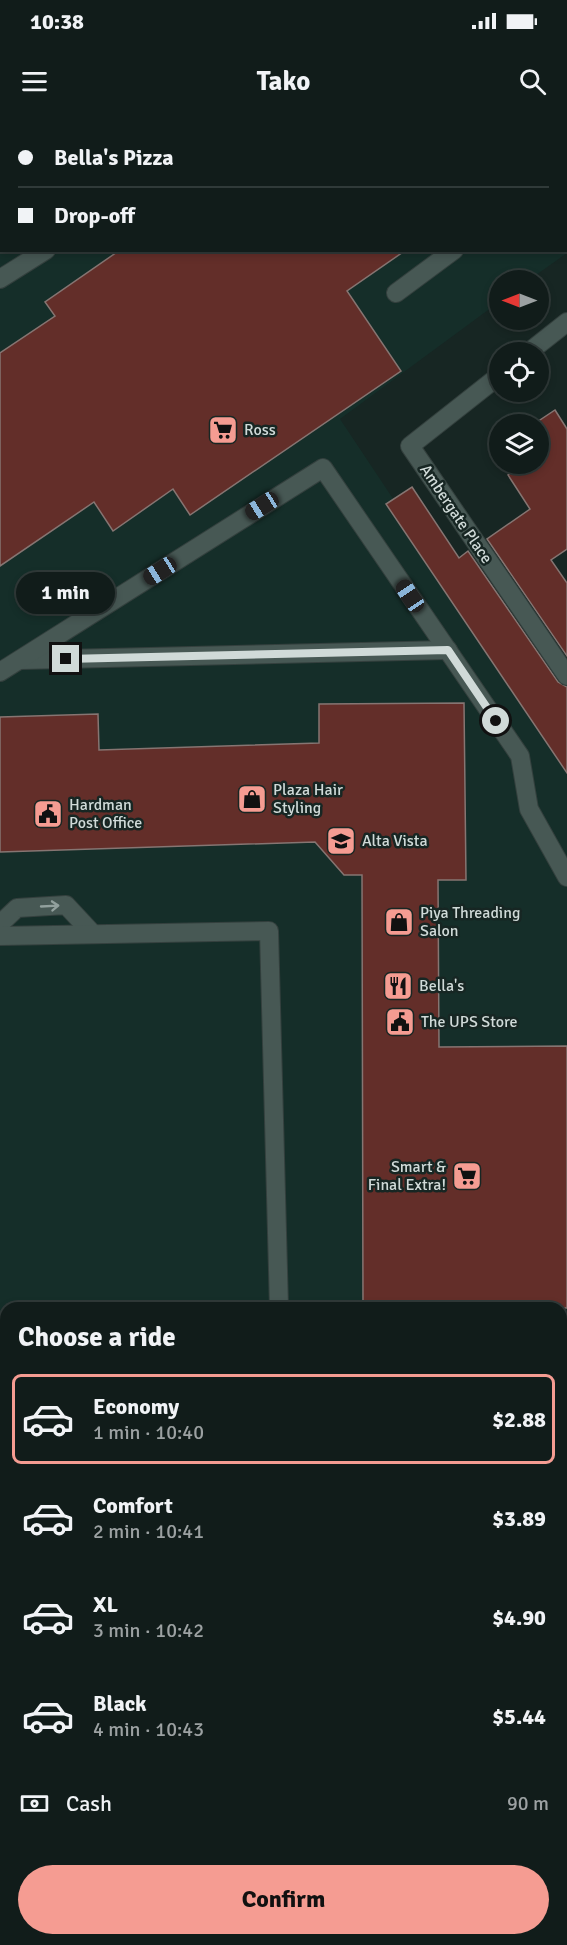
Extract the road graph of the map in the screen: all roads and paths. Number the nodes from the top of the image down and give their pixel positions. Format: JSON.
{"nodes":[{"id":1,"x":43,"y":252,"type":"edge"},
{"id":2,"x":451,"y":252,"type":"edge"},
{"id":3,"x":0,"y":279,"type":"edge"},
{"id":4,"x":396,"y":293,"type":"dead end"},
{"id":5,"x":567,"y":322,"type":"edge"},
{"id":6,"x":542,"y":342,"type":"edge"},
{"id":7,"x":489,"y":384,"type":"edge"},
{"id":8,"x":448,"y":650,"type":"junction"},
{"id":9,"x":19,"y":660,"type":"junction"},
{"id":10,"x":0,"y":672,"type":"edge"},
{"id":11,"x":567,"y":676,"type":"edge"},
{"id":12,"x":567,"y":877,"type":"edge"},
{"id":13,"x":0,"y":924,"type":"edge"},
{"id":14,"x":93,"y":934,"type":"junction"},
{"id":15,"x":0,"y":936,"type":"edge"},
{"id":16,"x":279,"y":1302,"type":"edge"}],
"edges":[{"from":1,"to":3,"type":"street"},
{"from":2,"to":4,"type":"street"},
{"from":5,"to":6,"type":"street"},
{"from":7,"to":11,"type":"street","name":"Ambergate Place"},
{"from":8,"to":9,"type":"street"},
{"from":8,"to":9,"type":"street"},
{"from":8,"to":12,"type":"street"},
{"from":9,"to":10,"type":"street"},
{"from":13,"to":14,"type":"street","one_way":true},
{"from":14,"to":15,"type":"street"},
{"from":14,"to":16,"type":"street"}]}
